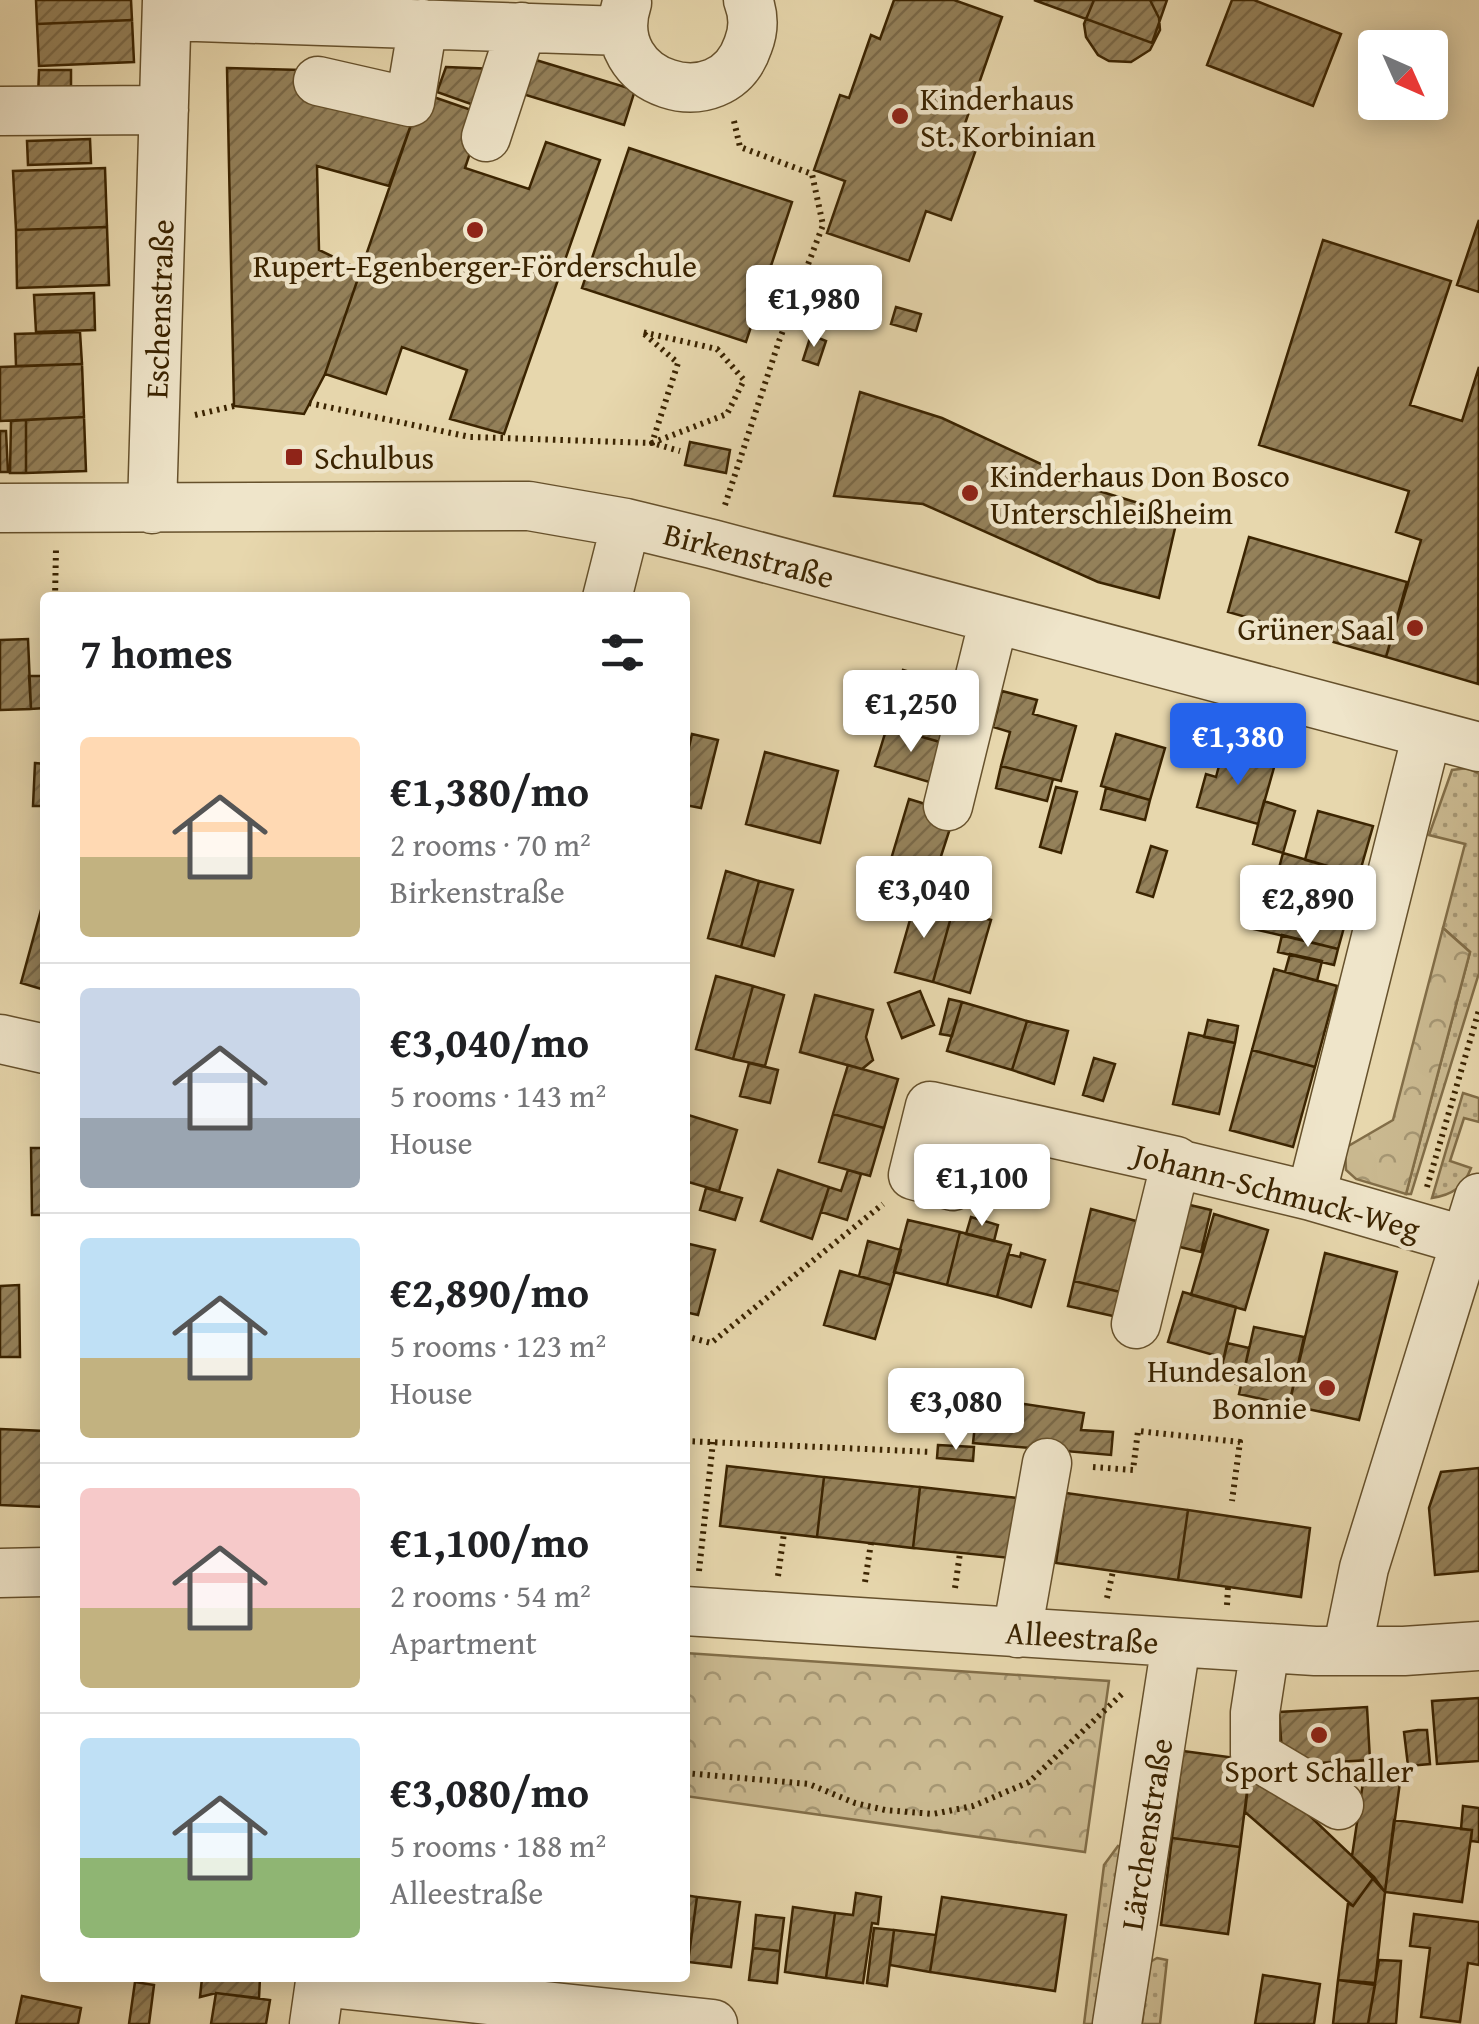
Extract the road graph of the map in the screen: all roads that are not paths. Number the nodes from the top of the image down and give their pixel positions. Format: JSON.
{"nodes":[{"id":1,"x":748,"y":0,"type":"edge"},
{"id":2,"x":167,"y":8,"type":"edge"},
{"id":3,"x":626,"y":16,"type":"edge"},
{"id":4,"x":423,"y":24,"type":"junction"},
{"id":5,"x":522,"y":27,"type":"junction"},
{"id":6,"x":318,"y":80,"type":"dead end"},
{"id":7,"x":164,"y":110,"type":"junction"},
{"id":8,"x":0,"y":111,"type":"edge"},
{"id":9,"x":486,"y":138,"type":"dead end"},
{"id":10,"x":0,"y":508,"type":"edge"},
{"id":11,"x":152,"y":509,"type":"junction"},
{"id":12,"x":626,"y":523,"type":"junction"},
{"id":13,"x":609,"y":592,"type":"edge"},
{"id":14,"x":994,"y":620,"type":"junction"},
{"id":15,"x":1428,"y":734,"type":"junction"},
{"id":16,"x":1479,"y":748,"type":"edge"},
{"id":17,"x":948,"y":806,"type":"dead end"},
{"id":18,"x":0,"y":1039,"type":"edge"},
{"id":19,"x":40,"y":1048,"type":"edge"},
{"id":20,"x":1176,"y":1161,"type":"junction"},
{"id":21,"x":913,"y":1176,"type":"road end"},
{"id":22,"x":1310,"y":1196,"type":"junction"},
{"id":23,"x":1472,"y":1220,"type":"edge"},
{"id":24,"x":1136,"y":1324,"type":"dead end"},
{"id":25,"x":1070,"y":1465,"type":"road end"},
{"id":26,"x":40,"y":1572,"type":"edge"},
{"id":27,"x":0,"y":1573,"type":"edge"},
{"id":28,"x":690,"y":1611,"type":"edge"},
{"id":29,"x":1017,"y":1633,"type":"junction"},
{"id":30,"x":1176,"y":1644,"type":"junction"},
{"id":31,"x":1479,"y":1646,"type":"edge"},
{"id":32,"x":1265,"y":1648,"type":"junction"},
{"id":33,"x":1347,"y":1651,"type":"junction"},
{"id":34,"x":1339,"y":1806,"type":"dead end"},
{"id":35,"x":693,"y":2023,"type":"edge"},
{"id":36,"x":314,"y":2024,"type":"edge"},
{"id":37,"x":1117,"y":2024,"type":"edge"}],
"edges":[{"from":1,"to":3,"type":"street"},
{"from":2,"to":4,"type":"street"},
{"from":2,"to":7,"type":"street","name":"Eschenstraße"},
{"from":3,"to":5,"type":"street"},
{"from":4,"to":5,"type":"street"},
{"from":4,"to":6,"type":"street"},
{"from":5,"to":9,"type":"street"},
{"from":7,"to":8,"type":"street"},
{"from":7,"to":11,"type":"street","name":"Eschenstraße"},
{"from":10,"to":11,"type":"street","name":"Birkenstraße"},
{"from":11,"to":12,"type":"street","name":"Birkenstraße"},
{"from":12,"to":13,"type":"street"},
{"from":12,"to":14,"type":"street","name":"Birkenstraße"},
{"from":14,"to":15,"type":"street","name":"Birkenstraße"},
{"from":14,"to":17,"type":"street"},
{"from":15,"to":16,"type":"street","name":"Birkenstraße"},
{"from":15,"to":22,"type":"street"},
{"from":18,"to":19,"type":"street"},
{"from":20,"to":21,"type":"street","name":"Johann-Schmuck-Weg"},
{"from":20,"to":22,"type":"street","name":"Johann-Schmuck-Weg"},
{"from":20,"to":24,"type":"street"},
{"from":22,"to":23,"type":"street","name":"Johann-Schmuck-Weg"},
{"from":23,"to":33,"type":"street"},
{"from":25,"to":29,"type":"street"},
{"from":26,"to":27,"type":"street"},
{"from":28,"to":29,"type":"street","name":"Alleestraße"},
{"from":29,"to":30,"type":"street","name":"Alleestraße"},
{"from":30,"to":32,"type":"street","name":"Alleestraße"},
{"from":30,"to":37,"type":"street","name":"Lärchenstraße"},
{"from":31,"to":33,"type":"street","name":"Alleestraße"},
{"from":32,"to":33,"type":"street","name":"Alleestraße"},
{"from":32,"to":34,"type":"street"},
{"from":35,"to":36,"type":"street"}]}
